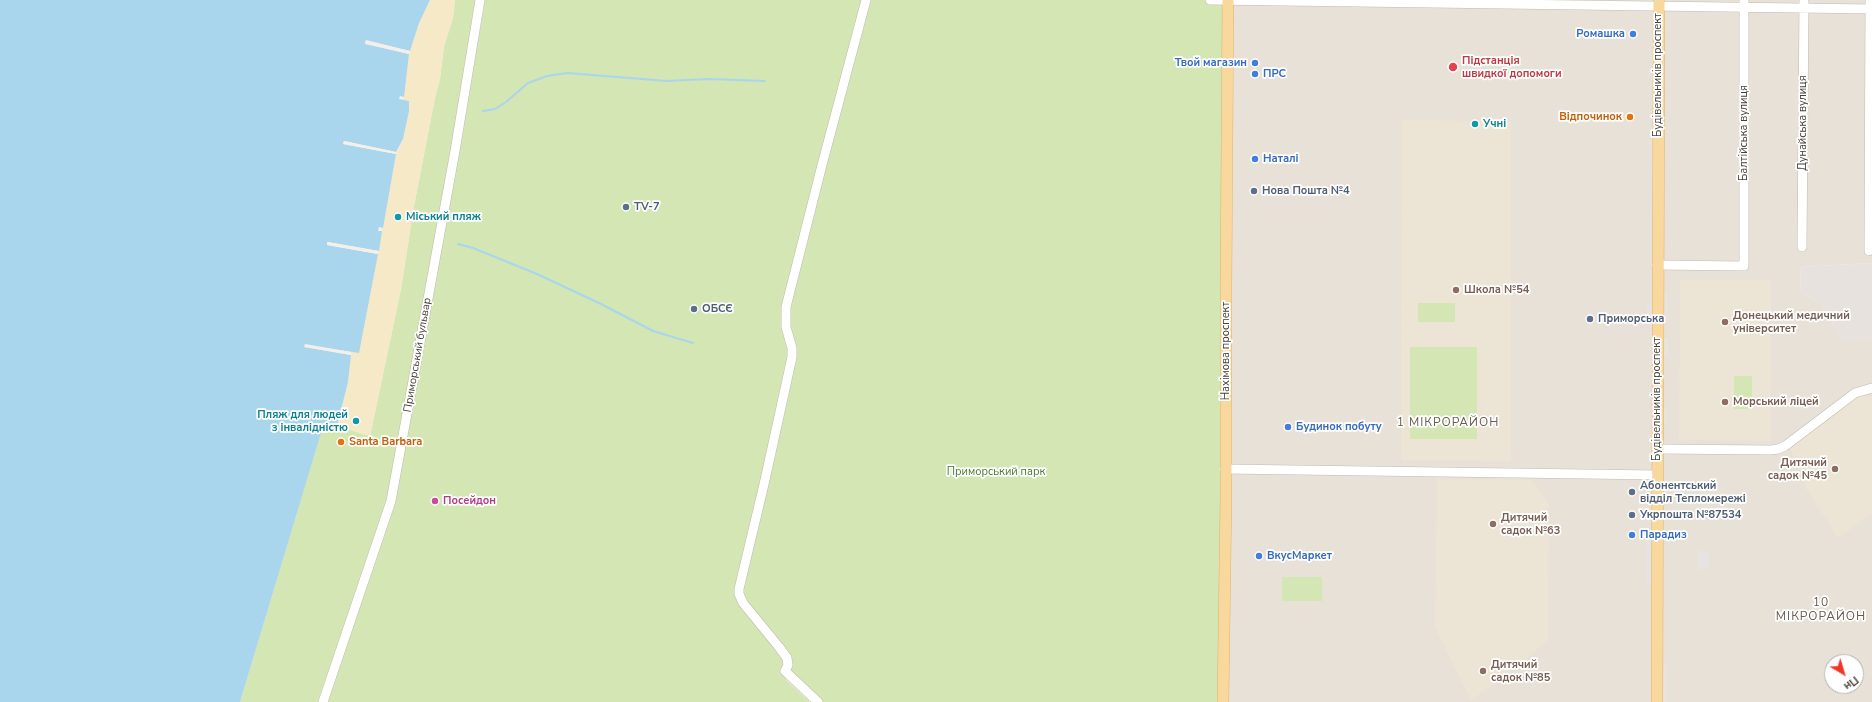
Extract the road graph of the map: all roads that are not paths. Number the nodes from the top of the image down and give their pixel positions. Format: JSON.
{"nodes":[{"id":1,"x":480,"y":0,"type":"edge"},
{"id":2,"x":866,"y":0,"type":"edge"},
{"id":3,"x":1210,"y":0,"type":"edge"},
{"id":4,"x":1228,"y":1,"type":"edge"},
{"id":5,"x":1456,"y":2,"type":"edge"},
{"id":6,"x":1659,"y":3,"type":"edge"},
{"id":7,"x":1744,"y":4,"type":"edge"},
{"id":8,"x":1804,"y":4,"type":"edge"},
{"id":9,"x":1871,"y":6,"type":"edge"},
{"id":10,"x":1802,"y":247,"type":"dead end"},
{"id":11,"x":1869,"y":251,"type":"dead end"},
{"id":12,"x":1658,"y":265,"type":"junction"},
{"id":13,"x":1872,"y":388,"type":"edge"},
{"id":14,"x":1657,"y":449,"type":"junction"},
{"id":15,"x":1226,"y":469,"type":"junction"},
{"id":16,"x":1656,"y":475,"type":"junction"},
{"id":17,"x":322,"y":702,"type":"edge"},
{"id":18,"x":818,"y":702,"type":"edge"},
{"id":19,"x":1223,"y":702,"type":"edge"},
{"id":20,"x":1657,"y":702,"type":"edge"}],
"edges":[{"from":1,"to":17,"type":"street","name":"Приморський бульвар"},
{"from":2,"to":18,"type":"street"},
{"from":3,"to":4,"type":"street"},
{"from":4,"to":5,"type":"street"},
{"from":4,"to":15,"type":"main road","name":"Нахімова проспект"},
{"from":5,"to":6,"type":"street"},
{"from":6,"to":7,"type":"street"},
{"from":6,"to":12,"type":"main road","name":"Будівельників проспект"},
{"from":7,"to":8,"type":"street"},
{"from":7,"to":12,"type":"street","name":"Балтійська вулиця"},
{"from":8,"to":9,"type":"street"},
{"from":8,"to":10,"type":"street","name":"Дунайська вулиця"},
{"from":9,"to":11,"type":"street"},
{"from":12,"to":14,"type":"main road","name":"Будівельників проспект"},
{"from":13,"to":14,"type":"street"},
{"from":14,"to":16,"type":"main road","name":"Будівельників проспект"},
{"from":15,"to":16,"type":"street"},
{"from":15,"to":19,"type":"main road","name":"Нахімова проспект"},
{"from":16,"to":20,"type":"main road","name":"Будівельників проспект"}]}
